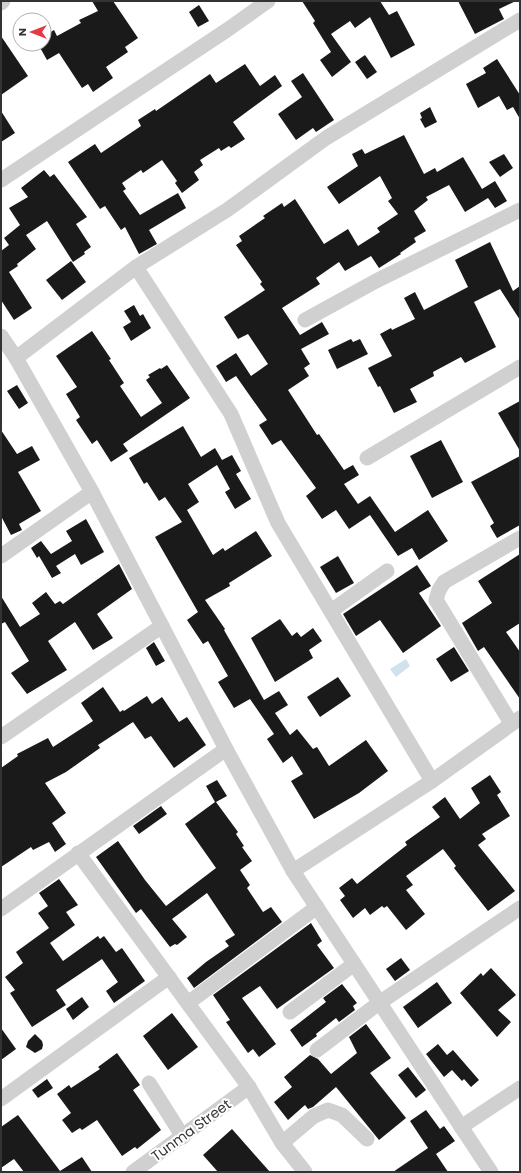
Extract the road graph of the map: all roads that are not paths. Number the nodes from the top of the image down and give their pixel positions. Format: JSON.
{"nodes":[{"id":1,"x":268,"y":1,"type":"edge"},
{"id":2,"x":520,"y":20,"type":"edge"},
{"id":3,"x":1,"y":180,"type":"edge"},
{"id":4,"x":520,"y":210,"type":"edge"},
{"id":5,"x":136,"y":267,"type":"junction"},
{"id":6,"x":304,"y":320,"type":"dead end"},
{"id":7,"x":1,"y":336,"type":"edge"},
{"id":8,"x":16,"y":358,"type":"junction"},
{"id":9,"x":520,"y":367,"type":"edge"},
{"id":10,"x":367,"y":458,"type":"dead end"},
{"id":11,"x":92,"y":492,"type":"junction"},
{"id":12,"x":520,"y":538,"type":"edge"},
{"id":13,"x":1,"y":556,"type":"edge"},
{"id":14,"x":387,"y":571,"type":"dead end"},
{"id":15,"x":331,"y":611,"type":"junction"},
{"id":16,"x":162,"y":626,"type":"junction"},
{"id":17,"x":516,"y":721,"type":"edge"},
{"id":18,"x":1,"y":737,"type":"edge"},
{"id":19,"x":226,"y":749,"type":"junction"},
{"id":20,"x":432,"y":781,"type":"junction"},
{"id":21,"x":78,"y":853,"type":"junction"},
{"id":22,"x":293,"y":871,"type":"junction"},
{"id":23,"x":317,"y":907,"type":"junction"},
{"id":24,"x":520,"y":908,"type":"edge"},
{"id":25,"x":1,"y":909,"type":"edge"},
{"id":26,"x":354,"y":964,"type":"junction"},
{"id":27,"x":169,"y":977,"type":"junction"},
{"id":28,"x":188,"y":1003,"type":"junction"},
{"id":29,"x":379,"y":1003,"type":"junction"},
{"id":30,"x":290,"y":1012,"type":"dead end"},
{"id":31,"x":317,"y":1050,"type":"dead end"},
{"id":32,"x":149,"y":1083,"type":"dead end"},
{"id":33,"x":249,"y":1087,"type":"junction"},
{"id":34,"x":520,"y":1088,"type":"edge"},
{"id":35,"x":1,"y":1099,"type":"edge"},
{"id":36,"x":461,"y":1127,"type":"junction"},
{"id":37,"x":183,"y":1137,"type":"junction"},
{"id":38,"x":367,"y":1139,"type":"dead end"},
{"id":39,"x":282,"y":1143,"type":"junction"},
{"id":40,"x":133,"y":1172,"type":"edge"},
{"id":41,"x":305,"y":1172,"type":"edge"},
{"id":42,"x":491,"y":1172,"type":"edge"}],
"edges":[{"from":1,"to":3,"type":"street"},
{"from":2,"to":5,"type":"street"},
{"from":4,"to":6,"type":"street"},
{"from":5,"to":8,"type":"street"},
{"from":5,"to":15,"type":"street"},
{"from":7,"to":8,"type":"street"},
{"from":8,"to":11,"type":"street"},
{"from":9,"to":10,"type":"street"},
{"from":11,"to":13,"type":"street"},
{"from":11,"to":16,"type":"street"},
{"from":12,"to":17,"type":"street"},
{"from":14,"to":15,"type":"street"},
{"from":15,"to":20,"type":"street"},
{"from":16,"to":18,"type":"street"},
{"from":16,"to":19,"type":"street"},
{"from":17,"to":20,"type":"street"},
{"from":19,"to":21,"type":"street"},
{"from":19,"to":22,"type":"street"},
{"from":20,"to":22,"type":"street"},
{"from":21,"to":25,"type":"street"},
{"from":21,"to":27,"type":"street"},
{"from":22,"to":23,"type":"street"},
{"from":23,"to":26,"type":"street"},
{"from":23,"to":28,"type":"street"},
{"from":24,"to":29,"type":"street"},
{"from":26,"to":29,"type":"street"},
{"from":26,"to":30,"type":"street"},
{"from":27,"to":28,"type":"street"},
{"from":27,"to":35,"type":"street"},
{"from":28,"to":33,"type":"street"},
{"from":29,"to":31,"type":"street"},
{"from":29,"to":36,"type":"street"},
{"from":32,"to":37,"type":"street"},
{"from":33,"to":37,"type":"street","name":"Tunma Street"},
{"from":33,"to":39,"type":"street"},
{"from":34,"to":36,"type":"street"},
{"from":36,"to":42,"type":"street"},
{"from":37,"to":40,"type":"street","name":"Tunma Street"},
{"from":38,"to":39,"type":"street"},
{"from":39,"to":41,"type":"street"}]}
